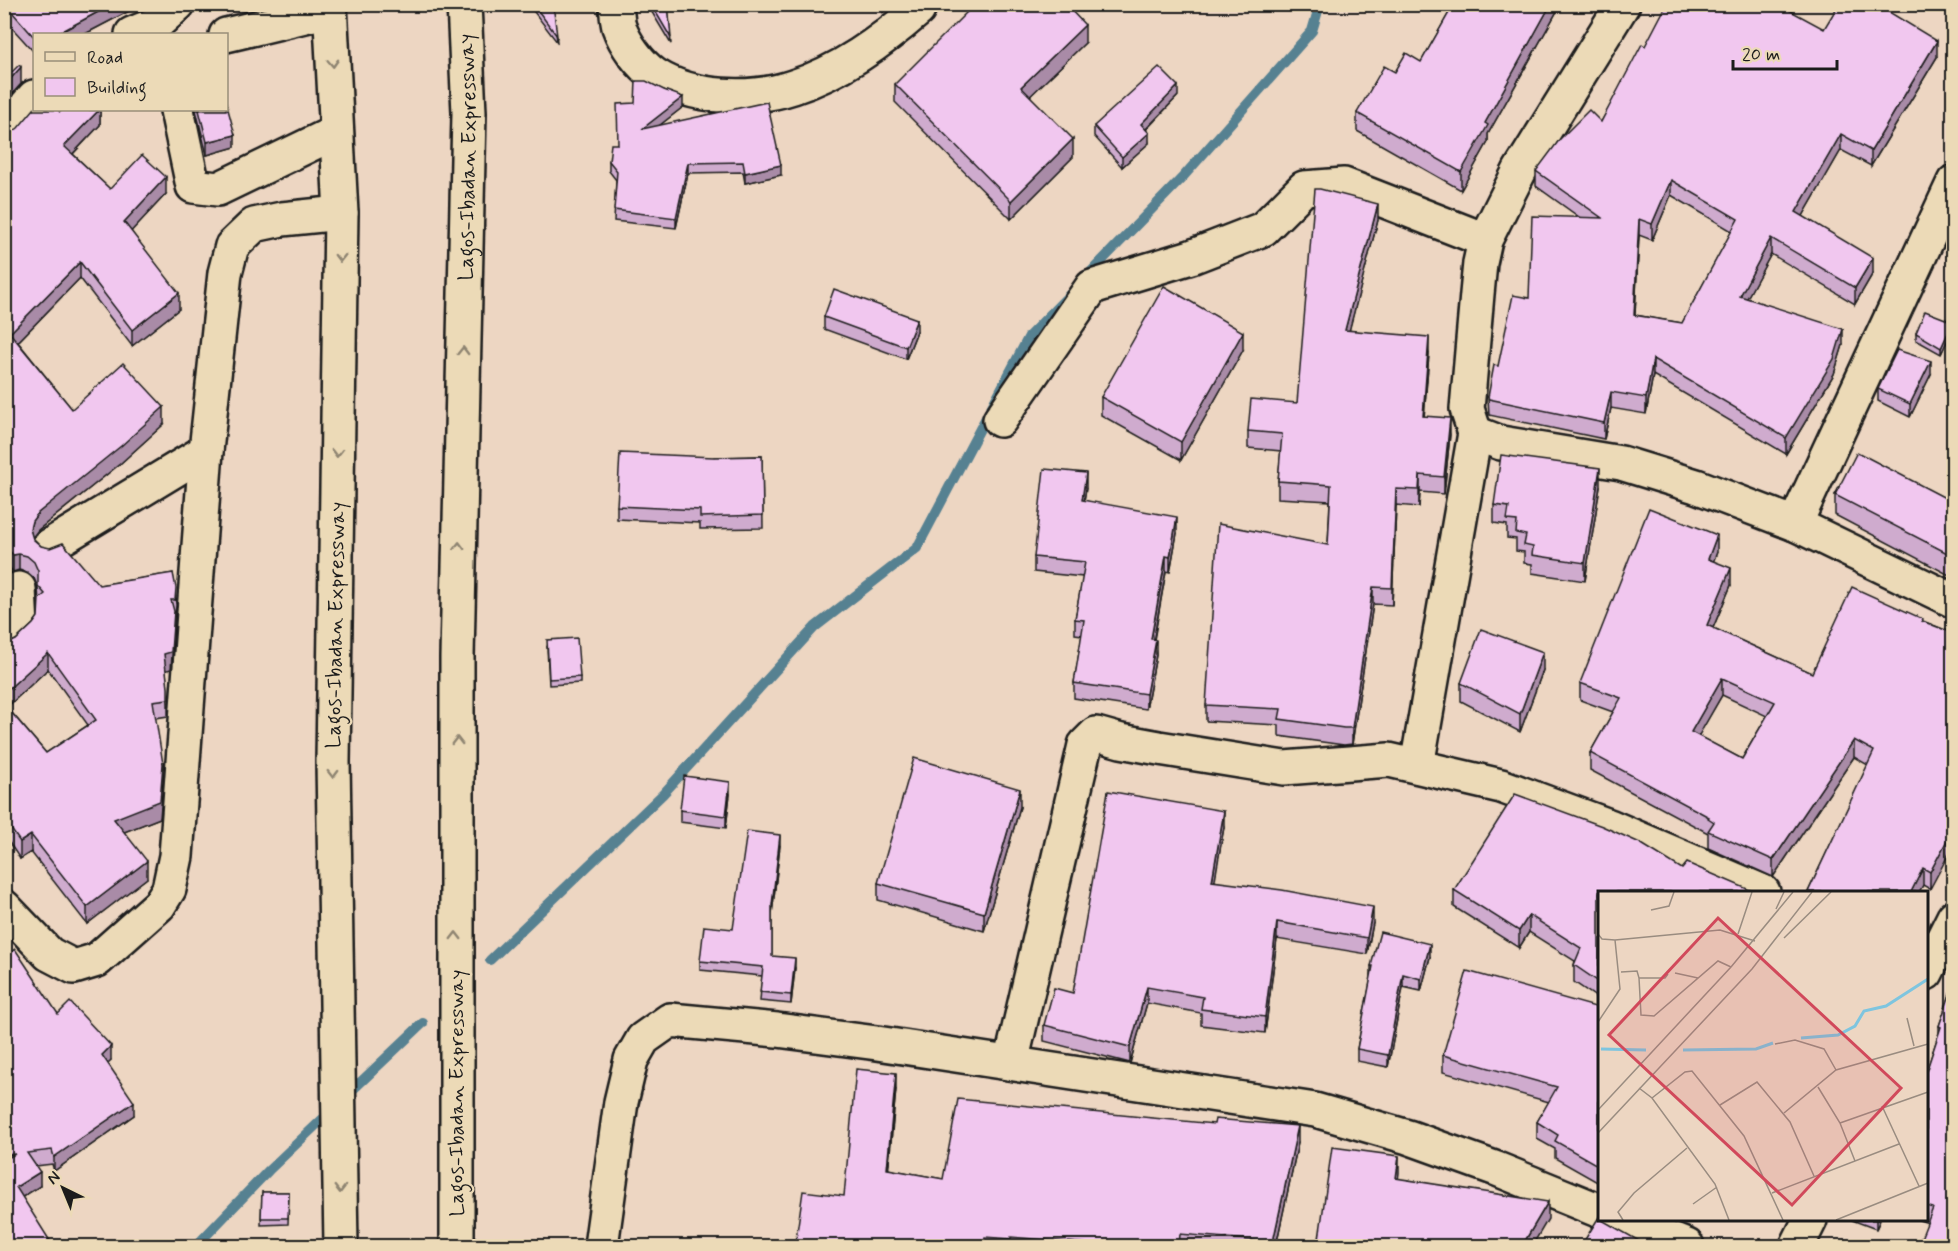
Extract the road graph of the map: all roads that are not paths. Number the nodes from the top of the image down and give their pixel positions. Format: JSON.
{"nodes":[{"id":1,"x":178,"y":4,"type":"edge"},
{"id":2,"x":464,"y":4,"type":"edge"},
{"id":3,"x":474,"y":4,"type":"edge"},
{"id":4,"x":616,"y":4,"type":"edge"},
{"id":5,"x":1623,"y":4,"type":"edge"},
{"id":6,"x":329,"y":6,"type":"edge"},
{"id":7,"x":918,"y":10,"type":"dead end"},
{"id":8,"x":134,"y":33,"type":"edge"},
{"id":9,"x":228,"y":34,"type":"edge"},
{"id":10,"x":33,"y":98,"type":"edge"},
{"id":11,"x":177,"y":111,"type":"edge"},
{"id":12,"x":469,"y":112,"type":"junction"},
{"id":13,"x":4,"y":132,"type":"edge"},
{"id":14,"x":336,"y":132,"type":"junction"},
{"id":15,"x":1951,"y":196,"type":"edge"},
{"id":16,"x":341,"y":213,"type":"junction"},
{"id":17,"x":1485,"y":240,"type":"junction"},
{"id":18,"x":1000,"y":420,"type":"dead end"},
{"id":19,"x":1475,"y":433,"type":"junction"},
{"id":20,"x":206,"y":451,"type":"junction"},
{"id":21,"x":1795,"y":524,"type":"junction"},
{"id":22,"x":49,"y":546,"type":"edge"},
{"id":23,"x":19,"y":589,"type":"dead end"},
{"id":24,"x":1953,"y":600,"type":"edge"},
{"id":25,"x":4,"y":642,"type":"edge"},
{"id":26,"x":1417,"y":766,"type":"junction"},
{"id":27,"x":1761,"y":891,"type":"edge"},
{"id":28,"x":4,"y":907,"type":"edge"},
{"id":29,"x":1953,"y":917,"type":"edge"},
{"id":30,"x":1928,"y":967,"type":"edge"},
{"id":31,"x":1011,"y":1063,"type":"junction"},
{"id":32,"x":1598,"y":1211,"type":"edge"},
{"id":33,"x":1624,"y":1221,"type":"edge"},
{"id":34,"x":1810,"y":1221,"type":"edge"},
{"id":35,"x":341,"y":1246,"type":"edge"},
{"id":36,"x":457,"y":1246,"type":"edge"},
{"id":37,"x":601,"y":1246,"type":"edge"},
{"id":38,"x":1687,"y":1246,"type":"edge"},
{"id":39,"x":1797,"y":1246,"type":"edge"}],
"edges":[{"from":1,"to":8,"type":"main road"},
{"from":2,"to":12,"type":"main road","name":"Lagos-Ibadan Expressway"},
{"from":3,"to":12,"type":"main road"},
{"from":4,"to":7,"type":"main road"},
{"from":5,"to":17,"type":"main road"},
{"from":6,"to":9,"type":"main road"},
{"from":6,"to":14,"type":"main road","name":"Lagos-Ibadan Expressway","one_way":true},
{"from":10,"to":13,"type":"main road"},
{"from":11,"to":14,"type":"main road"},
{"from":36,"to":12,"type":"main road","name":"Lagos-Ibadan Expressway","one_way":true},
{"from":14,"to":16,"type":"main road","name":"Lagos-Ibadan Expressway"},
{"from":15,"to":21,"type":"main road"},
{"from":16,"to":20,"type":"main road"},
{"from":16,"to":35,"type":"main road","name":"Lagos-Ibadan Expressway","one_way":true},
{"from":17,"to":18,"type":"main road"},
{"from":17,"to":19,"type":"main road"},
{"from":19,"to":21,"type":"main road"},
{"from":19,"to":26,"type":"main road"},
{"from":20,"to":22,"type":"main road"},
{"from":20,"to":28,"type":"main road"},
{"from":21,"to":24,"type":"main road"},
{"from":23,"to":25,"type":"main road"},
{"from":26,"to":27,"type":"main road"},
{"from":26,"to":31,"type":"main road"},
{"from":29,"to":30,"type":"main road"},
{"from":31,"to":32,"type":"main road"},
{"from":31,"to":37,"type":"main road"},
{"from":33,"to":38,"type":"main road"},
{"from":34,"to":39,"type":"main road"}]}
